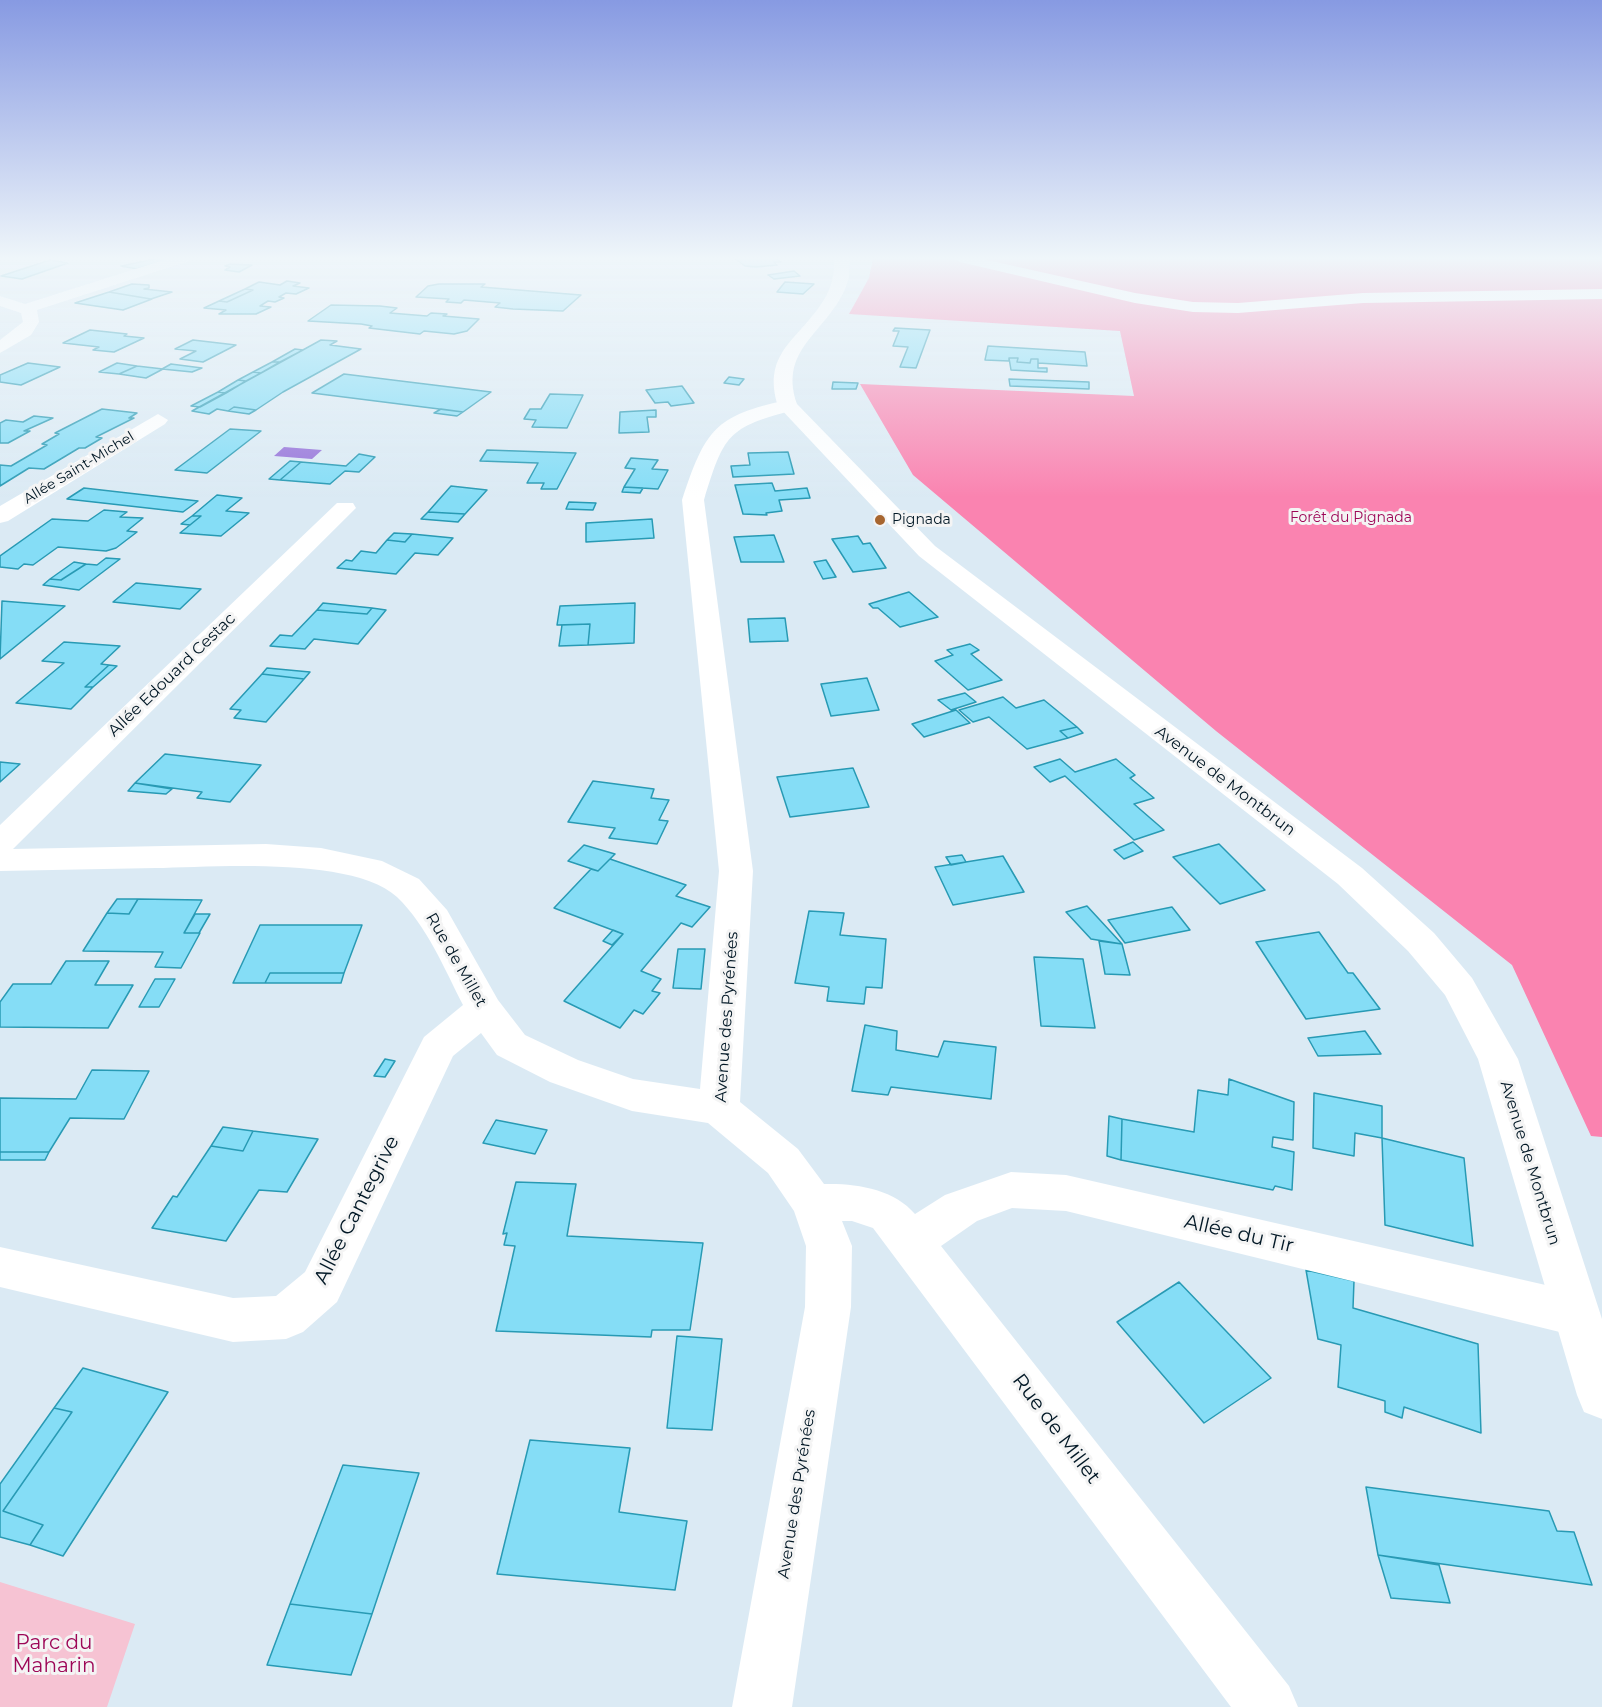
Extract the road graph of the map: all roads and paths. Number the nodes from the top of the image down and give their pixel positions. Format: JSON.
{"nodes":[{"id":1,"x":15,"y":338,"type":"edge"},
{"id":2,"x":804,"y":338,"type":"edge"},
{"id":3,"x":0,"y":348,"type":"edge"},
{"id":4,"x":788,"y":406,"type":"junction"},
{"id":5,"x":158,"y":420,"type":"dead end"},
{"id":6,"x":345,"y":507,"type":"dead end"},
{"id":7,"x":0,"y":516,"type":"edge"},
{"id":8,"x":0,"y":843,"type":"edge"},
{"id":9,"x":0,"y":860,"type":"edge"},
{"id":10,"x":484,"y":1008,"type":"junction"},
{"id":11,"x":719,"y":1108,"type":"junction"},
{"id":12,"x":813,"y":1203,"type":"junction"},
{"id":13,"x":910,"y":1242,"type":"junction"},
{"id":14,"x":0,"y":1267,"type":"edge"},
{"id":15,"x":1576,"y":1314,"type":"junction"},
{"id":16,"x":1602,"y":1395,"type":"edge"},
{"id":17,"x":762,"y":1707,"type":"edge"},
{"id":18,"x":1268,"y":1707,"type":"edge"}],
"edges":[{"from":1,"to":3,"type":"street"},
{"from":2,"to":4,"type":"street"},
{"from":4,"to":11,"type":"street","name":"Avenue des Pyrénées"},
{"from":4,"to":15,"type":"street","name":"Avenue de Montbrun"},
{"from":5,"to":7,"type":"street","name":"Allée Saint-Michel"},
{"from":6,"to":8,"type":"street","name":"Allée Edouard Cestac"},
{"from":9,"to":10,"type":"street","name":"Rue de Millet"},
{"from":10,"to":11,"type":"street","name":"Rue de Millet"},
{"from":10,"to":14,"type":"street","name":"Allée Cantegrive"},
{"from":11,"to":12,"type":"street","name":"Avenue des Pyrénées"},
{"from":12,"to":13,"type":"street","name":"Rue de Millet"},
{"from":12,"to":17,"type":"street","name":"Avenue des Pyrénées"},
{"from":13,"to":15,"type":"street","name":"Allée du Tir"},
{"from":13,"to":18,"type":"street","name":"Rue de Millet"},
{"from":15,"to":16,"type":"street","name":"Avenue de Montbrun"}]}
